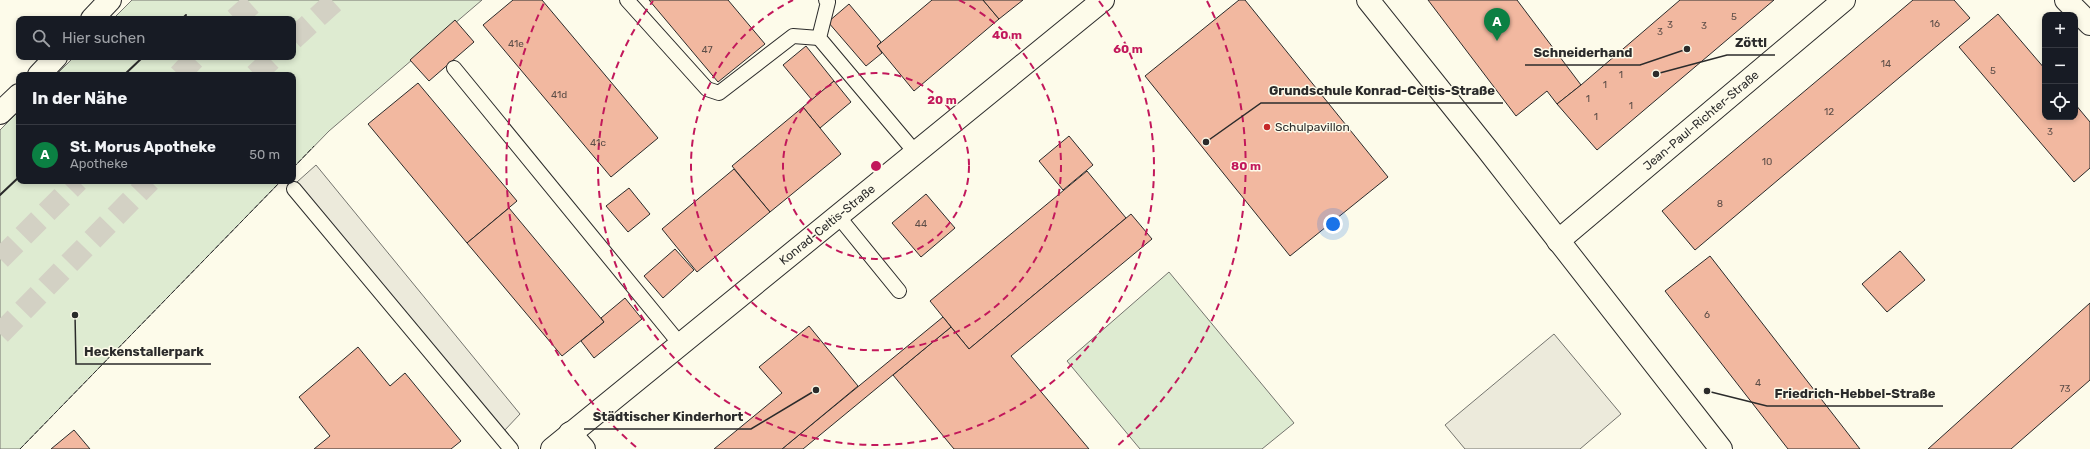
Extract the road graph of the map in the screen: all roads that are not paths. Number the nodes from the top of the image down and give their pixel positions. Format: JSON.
{"nodes":[{"id":1,"x":110,"y":0,"type":"edge"},
{"id":2,"x":627,"y":0,"type":"edge"},
{"id":3,"x":826,"y":0,"type":"edge"},
{"id":4,"x":1103,"y":0,"type":"edge"},
{"id":5,"x":1368,"y":0,"type":"edge"},
{"id":6,"x":1844,"y":0,"type":"edge"},
{"id":7,"x":2066,"y":0,"type":"edge"},
{"id":8,"x":95,"y":16,"type":"edge"},
{"id":9,"x":2090,"y":24,"type":"edge"},
{"id":10,"x":819,"y":38,"type":"junction"},
{"id":11,"x":53,"y":60,"type":"edge"},
{"id":12,"x":454,"y":68,"type":"dead end"},
{"id":13,"x":42,"y":72,"type":"edge"},
{"id":14,"x":16,"y":97,"type":"edge"},
{"id":15,"x":0,"y":113,"type":"edge"},
{"id":16,"x":915,"y":152,"type":"junction"},
{"id":17,"x":294,"y":189,"type":"dead end"},
{"id":18,"x":838,"y":216,"type":"junction"},
{"id":19,"x":1558,"y":241,"type":"junction"},
{"id":20,"x":899,"y":291,"type":"dead end"},
{"id":21,"x":680,"y":344,"type":"junction"},
{"id":22,"x":577,"y":441,"type":"edge"},
{"id":23,"x":511,"y":449,"type":"edge"},
{"id":24,"x":552,"y":449,"type":"edge"},
{"id":25,"x":1721,"y":449,"type":"edge"}],
"edges":[{"from":1,"to":8,"type":"street"},
{"from":2,"to":10,"type":"lane"},
{"from":3,"to":10,"type":"lane"},
{"from":4,"to":16,"type":"street","name":"Konrad-Celtis-Straße"},
{"from":5,"to":19,"type":"street"},
{"from":6,"to":19,"type":"street","name":"Jean-Paul-Richter-Straße"},
{"from":7,"to":9,"type":"street"},
{"from":10,"to":16,"type":"lane"},
{"from":11,"to":13,"type":"street"},
{"from":12,"to":21,"type":"lane"},
{"from":14,"to":15,"type":"street"},
{"from":16,"to":18,"type":"street","name":"Konrad-Celtis-Straße"},
{"from":17,"to":23,"type":"lane"},
{"from":18,"to":20,"type":"lane"},
{"from":18,"to":21,"type":"street","name":"Konrad-Celtis-Straße"},
{"from":19,"to":25,"type":"street"},
{"from":21,"to":22,"type":"street","name":"Konrad-Celtis-Straße"},
{"from":22,"to":24,"type":"street","name":"Konrad-Celtis-Straße"}]}
